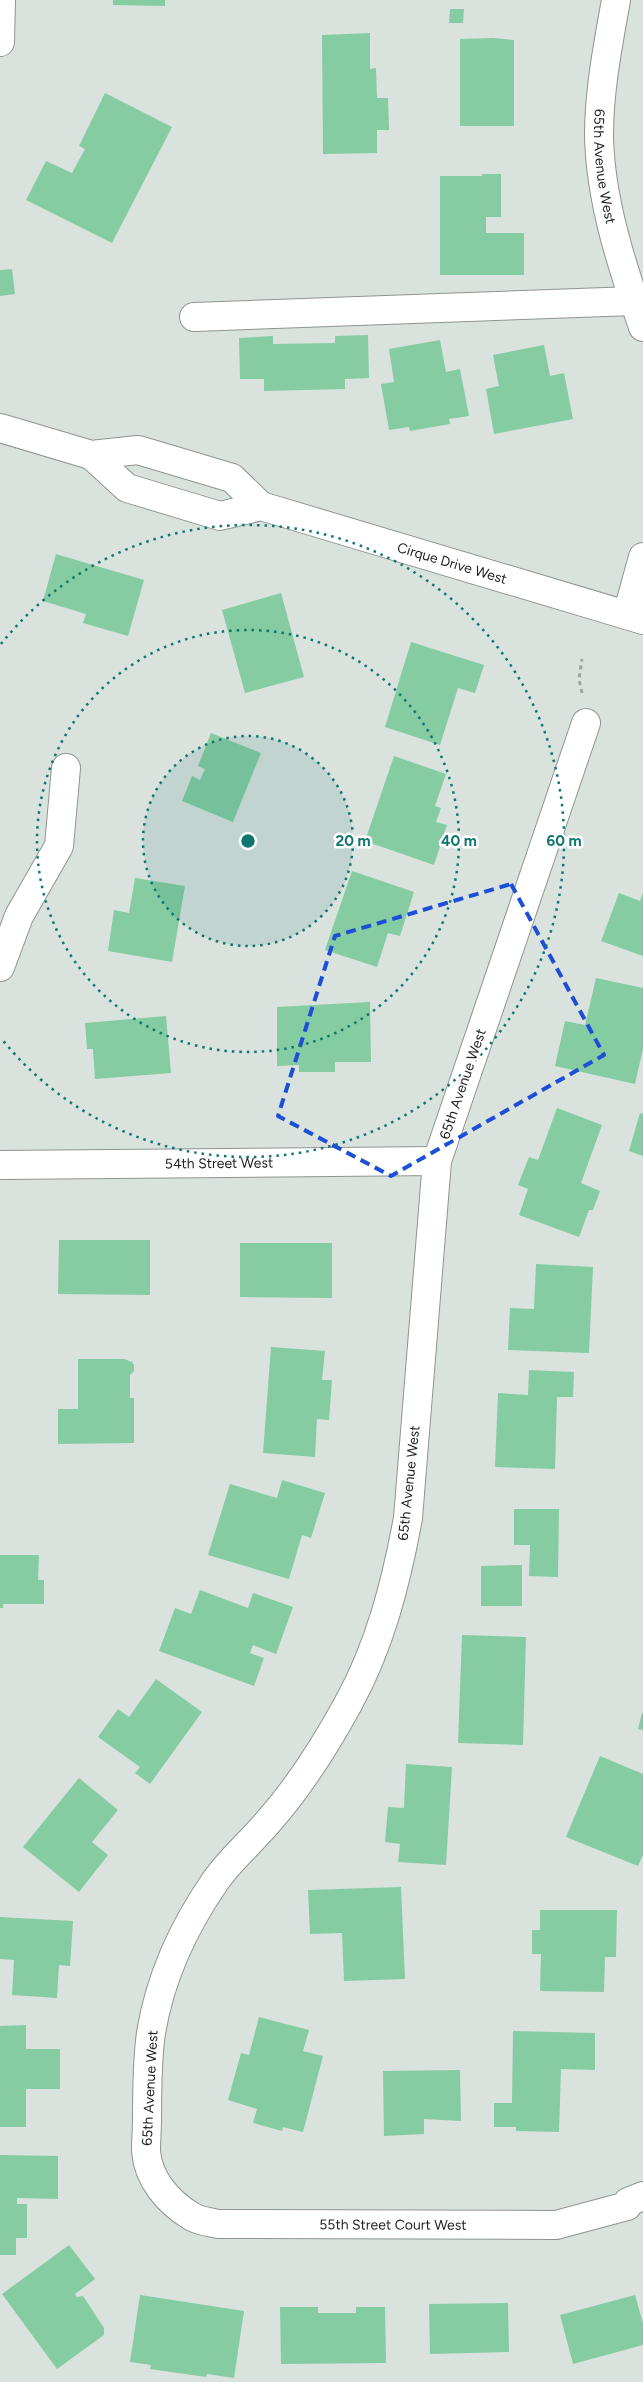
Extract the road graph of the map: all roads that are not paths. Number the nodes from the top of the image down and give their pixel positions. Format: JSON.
{"nodes":[{"id":1,"x":1,"y":0,"type":"edge"},
{"id":2,"x":616,"y":0,"type":"edge"},
{"id":3,"x":0,"y":42,"type":"edge"},
{"id":4,"x":634,"y":301,"type":"junction"},
{"id":5,"x":194,"y":317,"type":"dead end"},
{"id":6,"x":643,"y":327,"type":"edge"},
{"id":7,"x":0,"y":428,"type":"edge"},
{"id":8,"x":91,"y":455,"type":"junction"},
{"id":9,"x":262,"y":506,"type":"junction"},
{"id":10,"x":643,"y":557,"type":"edge"},
{"id":11,"x":635,"y":617,"type":"edge"},
{"id":12,"x":586,"y":723,"type":"dead end"},
{"id":13,"x":66,"y":768,"type":"dead end"},
{"id":14,"x":0,"y":967,"type":"edge"},
{"id":15,"x":437,"y":1161,"type":"junction"},
{"id":16,"x":0,"y":1165,"type":"edge"},
{"id":17,"x":164,"y":2195,"type":"joint"},
{"id":18,"x":635,"y":2201,"type":"edge"}],
"edges":[{"from":1,"to":3,"type":"street"},
{"from":2,"to":4,"type":"street","name":"65th Avenue West"},
{"from":4,"to":5,"type":"street"},
{"from":4,"to":6,"type":"street","name":"65th Avenue West"},
{"from":7,"to":8,"type":"street","name":"Cirque Drive West"},
{"from":8,"to":9,"type":"street","name":"Cirque Drive West"},
{"from":8,"to":9,"type":"street","name":"Cirque Drive West"},
{"from":9,"to":11,"type":"street","name":"Cirque Drive West"},
{"from":10,"to":11,"type":"street"},
{"from":12,"to":15,"type":"street","name":"65th Avenue West"},
{"from":13,"to":14,"type":"street"},
{"from":15,"to":16,"type":"street","name":"54th Street West"},
{"from":15,"to":17,"type":"street","name":"65th Avenue West"},
{"from":17,"to":18,"type":"street","name":"55th Street Court West"}]}
